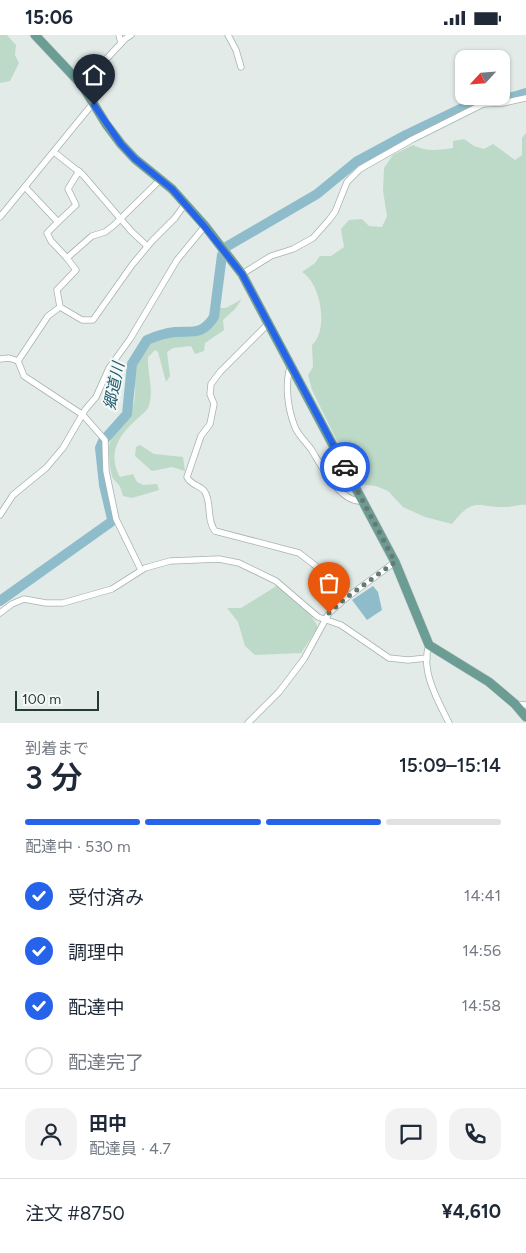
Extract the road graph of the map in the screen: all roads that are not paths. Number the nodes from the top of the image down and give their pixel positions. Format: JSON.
{"nodes":[{"id":1,"x":35,"y":35,"type":"edge"},
{"id":2,"x":119,"y":35,"type":"edge"},
{"id":3,"x":131,"y":35,"type":"edge"},
{"id":4,"x":228,"y":35,"type":"edge"},
{"id":5,"x":120,"y":43,"type":"junction"},
{"id":6,"x":241,"y":67,"type":"dead end"},
{"id":7,"x":82,"y":85,"type":"junction"},
{"id":8,"x":526,"y":98,"type":"edge"},
{"id":9,"x":94,"y":105,"type":"junction"},
{"id":10,"x":54,"y":152,"type":"junction"},
{"id":11,"x":79,"y":171,"type":"junction"},
{"id":12,"x":161,"y":179,"type":"junction"},
{"id":13,"x":25,"y":187,"type":"junction"},
{"id":14,"x":185,"y":204,"type":"junction"},
{"id":15,"x":0,"y":217,"type":"edge"},
{"id":16,"x":121,"y":219,"type":"junction"},
{"id":17,"x":58,"y":222,"type":"junction"},
{"id":18,"x":204,"y":226,"type":"junction"},
{"id":19,"x":147,"y":246,"type":"junction"},
{"id":20,"x":67,"y":258,"type":"junction"},
{"id":21,"x":242,"y":274,"type":"junction"},
{"id":22,"x":60,"y":307,"type":"junction"},
{"id":23,"x":269,"y":323,"type":"junction"},
{"id":24,"x":0,"y":359,"type":"edge"},
{"id":25,"x":18,"y":361,"type":"junction"},
{"id":26,"x":291,"y":365,"type":"junction"},
{"id":27,"x":83,"y":415,"type":"junction"},
{"id":28,"x":363,"y":501,"type":"junction"},
{"id":29,"x":0,"y":515,"type":"edge"},
{"id":30,"x":395,"y":562,"type":"junction"},
{"id":31,"x":141,"y":570,"type":"junction"},
{"id":32,"x":346,"y":598,"type":"junction"},
{"id":33,"x":0,"y":613,"type":"edge"},
{"id":34,"x":324,"y":619,"type":"junction"},
{"id":35,"x":429,"y":645,"type":"junction"},
{"id":36,"x":427,"y":658,"type":"junction"},
{"id":37,"x":515,"y":704,"type":"junction"},
{"id":38,"x":526,"y":705,"type":"edge"},
{"id":39,"x":526,"y":717,"type":"edge"},
{"id":40,"x":248,"y":723,"type":"edge"},
{"id":41,"x":450,"y":723,"type":"edge"}],
"edges":[{"from":1,"to":7,"type":"main road"},
{"from":2,"to":5,"type":"street"},
{"from":3,"to":5,"type":"street"},
{"from":4,"to":6,"type":"street"},
{"from":5,"to":7,"type":"street"},
{"from":7,"to":9,"type":"main road"},
{"from":8,"to":21,"type":"street"},
{"from":9,"to":10,"type":"street"},
{"from":9,"to":12,"type":"main road"},
{"from":10,"to":11,"type":"street"},
{"from":10,"to":13,"type":"street"},
{"from":11,"to":16,"type":"street"},
{"from":11,"to":17,"type":"street"},
{"from":12,"to":14,"type":"main road"},
{"from":12,"to":16,"type":"street"},
{"from":13,"to":15,"type":"street"},
{"from":13,"to":17,"type":"street"},
{"from":14,"to":18,"type":"main road"},
{"from":14,"to":19,"type":"street"},
{"from":16,"to":19,"type":"street"},
{"from":16,"to":20,"type":"street"},
{"from":17,"to":20,"type":"street"},
{"from":18,"to":21,"type":"main road"},
{"from":18,"to":27,"type":"street"},
{"from":19,"to":22,"type":"street"},
{"from":20,"to":22,"type":"street"},
{"from":21,"to":23,"type":"main road"},
{"from":22,"to":25,"type":"street"},
{"from":23,"to":26,"type":"main road"},
{"from":23,"to":32,"type":"street"},
{"from":24,"to":25,"type":"street"},
{"from":25,"to":27,"type":"street"},
{"from":26,"to":28,"type":"main road"},
{"from":26,"to":28,"type":"street"},
{"from":27,"to":29,"type":"street"},
{"from":27,"to":31,"type":"street"},
{"from":28,"to":30,"type":"main road"},
{"from":30,"to":32,"type":"street"},
{"from":30,"to":35,"type":"main road"},
{"from":31,"to":33,"type":"street"},
{"from":31,"to":34,"type":"street"},
{"from":32,"to":34,"type":"street"},
{"from":34,"to":36,"type":"street"},
{"from":34,"to":40,"type":"street"},
{"from":35,"to":36,"type":"street"},
{"from":35,"to":37,"type":"main road"},
{"from":36,"to":41,"type":"street"},
{"from":37,"to":38,"type":"street"},
{"from":37,"to":39,"type":"main road"}]}
